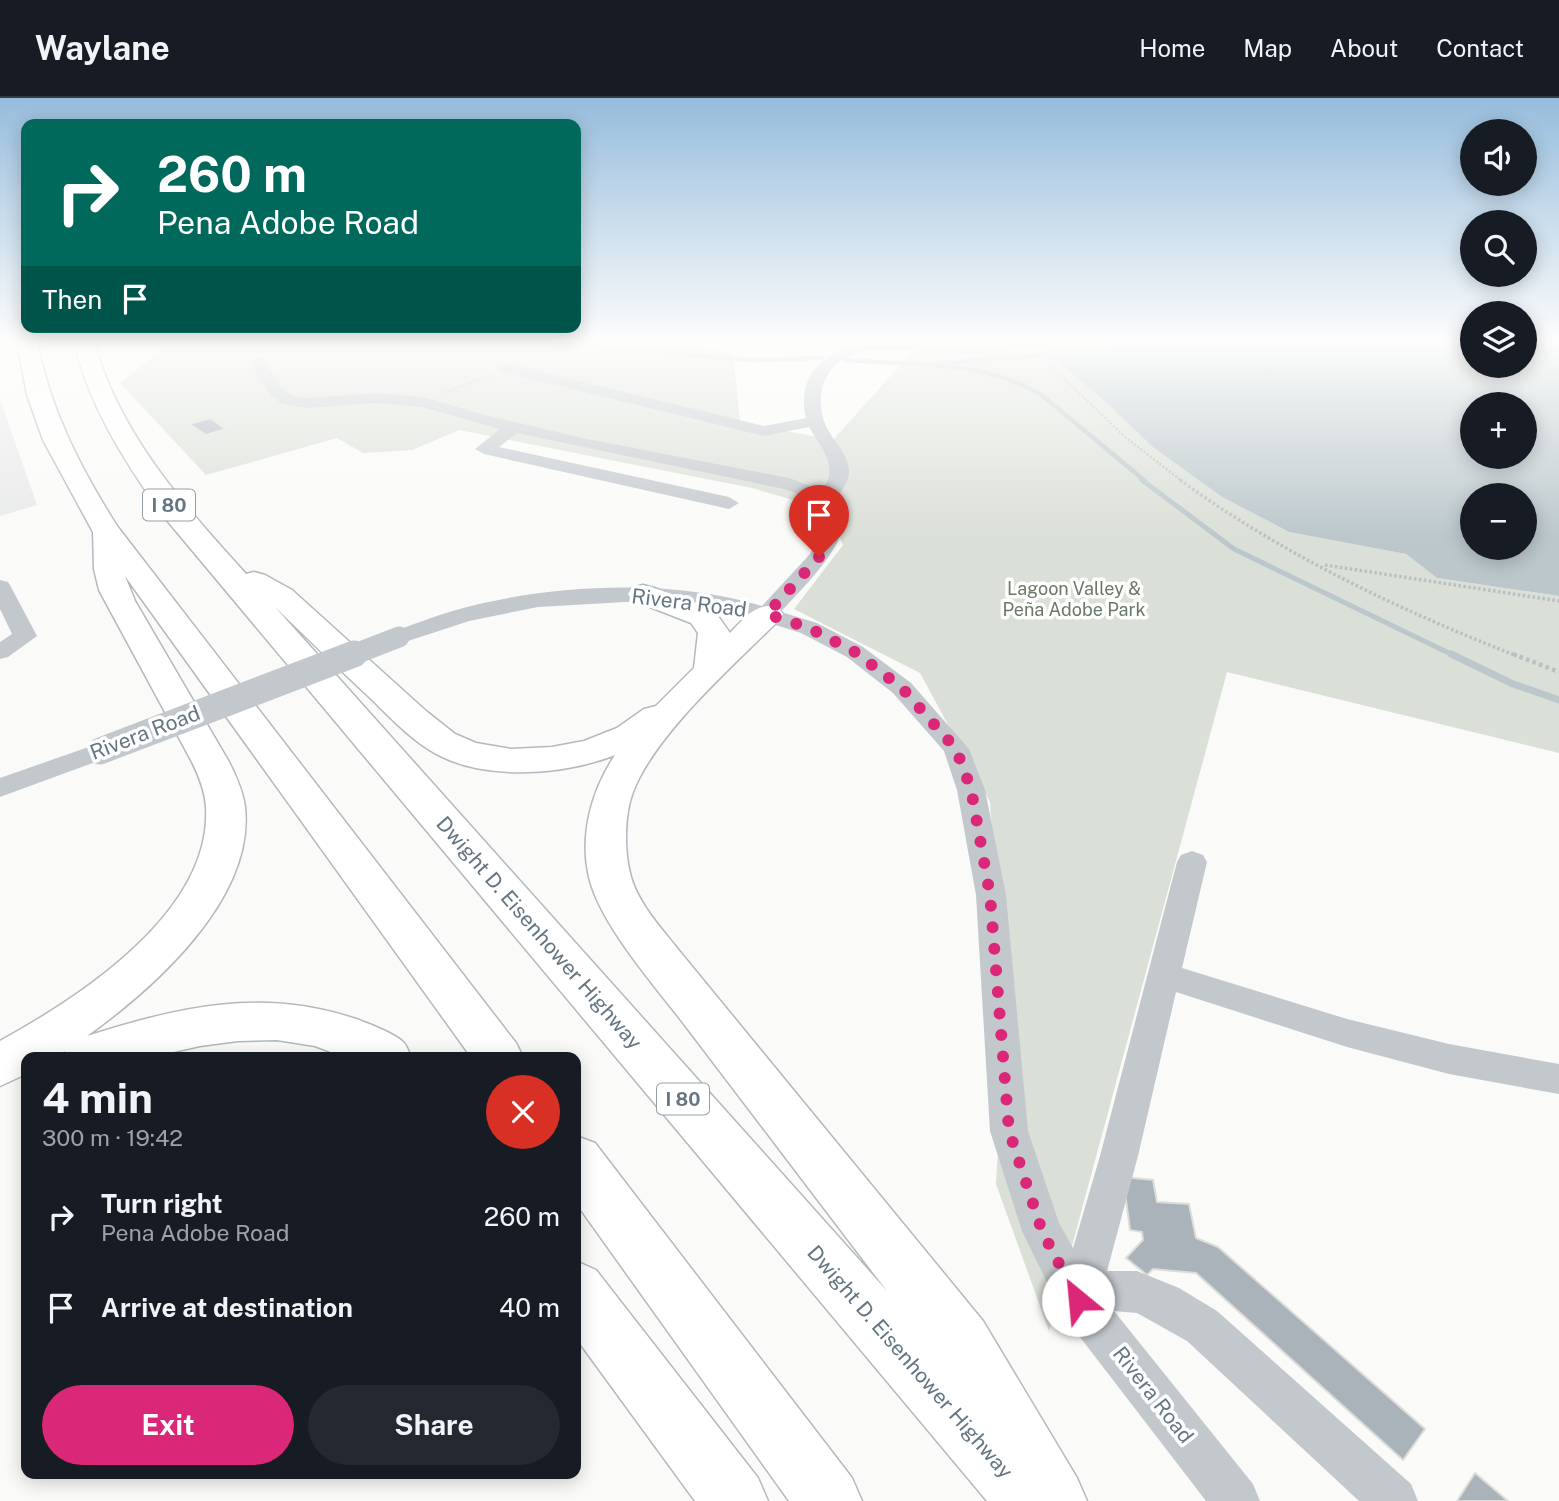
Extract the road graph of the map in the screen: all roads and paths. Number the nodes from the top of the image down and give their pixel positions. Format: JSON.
{"nodes":[{"id":1,"x":41,"y":407,"type":"edge"},
{"id":2,"x":108,"y":407,"type":"edge"},
{"id":3,"x":444,"y":407,"type":"edge"},
{"id":4,"x":666,"y":407,"type":"edge"},
{"id":5,"x":813,"y":407,"type":"edge"},
{"id":6,"x":1095,"y":407,"type":"edge"},
{"id":7,"x":815,"y":421,"type":"junction"},
{"id":8,"x":514,"y":427,"type":"junction"},
{"id":9,"x":764,"y":431,"type":"junction"},
{"id":10,"x":717,"y":468,"type":"junction"},
{"id":11,"x":686,"y":494,"type":"junction"},
{"id":12,"x":826,"y":498,"type":"junction"},
{"id":13,"x":729,"y":503,"type":"dead end"},
{"id":14,"x":105,"y":529,"type":"junction"},
{"id":15,"x":214,"y":558,"type":"junction"},
{"id":16,"x":1320,"y":564,"type":"junction"},
{"id":17,"x":0,"y":587,"type":"edge"},
{"id":18,"x":643,"y":594,"type":"junction"},
{"id":19,"x":1559,"y":601,"type":"edge"},
{"id":20,"x":767,"y":614,"type":"junction"},
{"id":21,"x":0,"y":652,"type":"edge"},
{"id":22,"x":1559,"y":672,"type":"edge"},
{"id":23,"x":694,"y":686,"type":"junction"},
{"id":24,"x":0,"y":788,"type":"edge"},
{"id":25,"x":1192,"y":862,"type":"dead end"},
{"id":26,"x":1164,"y":975,"type":"junction"},
{"id":27,"x":21,"y":1052,"type":"edge"},
{"id":28,"x":22,"y":1052,"type":"edge"},
{"id":29,"x":102,"y":1052,"type":"edge"},
{"id":30,"x":380,"y":1052,"type":"edge"},
{"id":31,"x":495,"y":1052,"type":"edge"},
{"id":32,"x":0,"y":1065,"type":"edge"},
{"id":33,"x":21,"y":1079,"type":"edge"},
{"id":34,"x":1559,"y":1079,"type":"edge"},
{"id":35,"x":0,"y":1086,"type":"edge"},
{"id":36,"x":581,"y":1167,"type":"edge"},
{"id":37,"x":581,"y":1297,"type":"edge"},
{"id":38,"x":1078,"y":1300,"type":"junction"},
{"id":39,"x":735,"y":1501,"type":"edge"},
{"id":40,"x":829,"y":1501,"type":"edge"},
{"id":41,"x":1030,"y":1501,"type":"edge"},
{"id":42,"x":1054,"y":1501,"type":"edge"},
{"id":43,"x":1236,"y":1501,"type":"edge"},
{"id":44,"x":1394,"y":1501,"type":"edge"}],
"edges":[{"from":1,"to":14,"type":"highway"},
{"from":2,"to":15,"type":"highway","name":"Dwight D. Eisenhower Highway","number":"I 80"},
{"from":3,"to":8,"type":"street"},
{"from":4,"to":9,"type":"street"},
{"from":5,"to":7,"type":"street"},
{"from":6,"to":16,"type":"path"},
{"from":7,"to":9,"type":"street"},
{"from":7,"to":12,"type":"street"},
{"from":8,"to":10,"type":"street"},
{"from":8,"to":11,"type":"street"},
{"from":9,"to":10,"type":"street"},
{"from":10,"to":11,"type":"street"},
{"from":10,"to":12,"type":"street"},
{"from":11,"to":13,"type":"street"},
{"from":12,"to":20,"type":"street"},
{"from":14,"to":28,"type":"highway"},
{"from":14,"to":31,"type":"highway"},
{"from":15,"to":23,"type":"highway"},
{"from":15,"to":41,"type":"highway","name":"Dwight D. Eisenhower Highway","number":"I 80"},
{"from":16,"to":19,"type":"path"},
{"from":16,"to":22,"type":"path"},
{"from":17,"to":21,"type":"street"},
{"from":18,"to":20,"type":"street","name":"Rivera Road"},
{"from":18,"to":23,"type":"highway"},
{"from":18,"to":24,"type":"street","name":"Rivera Road","bridge":true},
{"from":20,"to":23,"type":"highway"},
{"from":20,"to":38,"type":"street","name":"Rivera Road"},
{"from":23,"to":42,"type":"highway"},
{"from":25,"to":26,"type":"street"},
{"from":26,"to":34,"type":"street"},
{"from":26,"to":38,"type":"street"},
{"from":27,"to":32,"type":"highway"},
{"from":29,"to":30,"type":"highway"},
{"from":33,"to":35,"type":"highway"},
{"from":36,"to":40,"type":"highway"},
{"from":37,"to":39,"type":"highway"},
{"from":38,"to":43,"type":"street","name":"Rivera Road"},
{"from":38,"to":44,"type":"street"}]}
